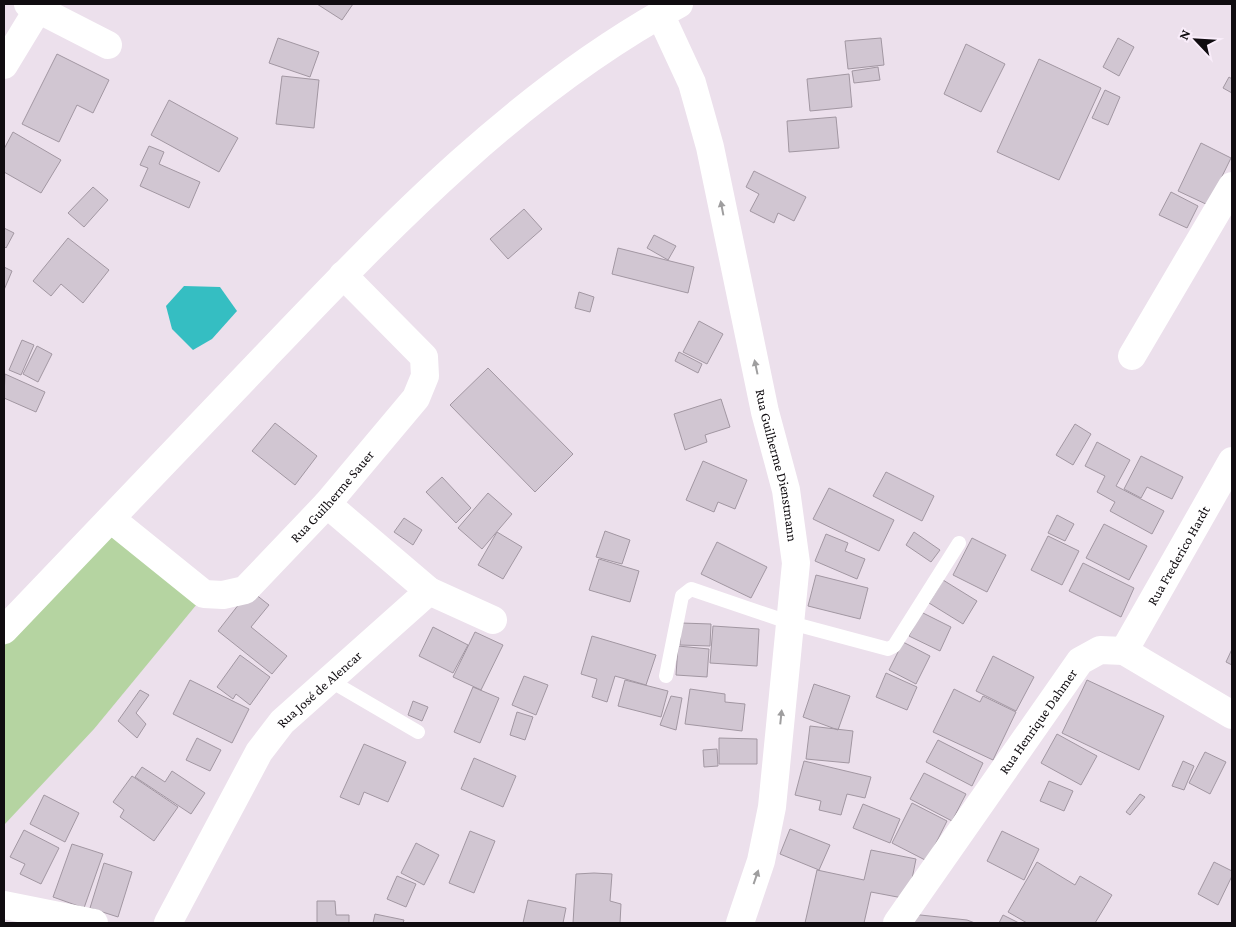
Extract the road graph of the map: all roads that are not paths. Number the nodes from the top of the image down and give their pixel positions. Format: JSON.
{"nodes":[{"id":1,"x":33,"y":6,"type":"edge"},
{"id":2,"x":664,"y":7,"type":"edge"},
{"id":3,"x":108,"y":45,"type":"dead end"},
{"id":4,"x":4,"y":65,"type":"edge"},
{"id":5,"x":1232,"y":186,"type":"edge"},
{"id":6,"x":343,"y":275,"type":"junction"},
{"id":7,"x":1132,"y":356,"type":"dead end"},
{"id":8,"x":1232,"y":461,"type":"edge"},
{"id":9,"x":327,"y":504,"type":"junction"},
{"id":10,"x":111,"y":519,"type":"junction"},
{"id":11,"x":958,"y":543,"type":"dead end"},
{"id":12,"x":429,"y":591,"type":"junction"},
{"id":13,"x":493,"y":620,"type":"dead end"},
{"id":14,"x":791,"y":623,"type":"junction"},
{"id":15,"x":4,"y":630,"type":"edge"},
{"id":16,"x":1124,"y":651,"type":"junction"},
{"id":17,"x":666,"y":676,"type":"dead end"},
{"id":18,"x":329,"y":680,"type":"junction"},
{"id":19,"x":1232,"y":715,"type":"edge"},
{"id":20,"x":418,"y":732,"type":"dead end"},
{"id":21,"x":4,"y":905,"type":"edge"},
{"id":22,"x":94,"y":923,"type":"edge"},
{"id":23,"x":168,"y":923,"type":"edge"},
{"id":24,"x":740,"y":923,"type":"edge"},
{"id":25,"x":897,"y":923,"type":"edge"}],
"edges":[{"from":1,"to":3,"type":"street"},
{"from":1,"to":4,"type":"street"},
{"from":2,"to":6,"type":"street"},
{"from":14,"to":2,"type":"street","name":"Rua Guilherme Dienstmann","one_way":true},
{"from":5,"to":7,"type":"street"},
{"from":6,"to":9,"type":"street","name":"Rua Guilherme Sauer"},
{"from":6,"to":10,"type":"street"},
{"from":8,"to":16,"type":"street","name":"Rua Frederico Hardt"},
{"from":9,"to":10,"type":"street","name":"Rua Guilherme Sauer"},
{"from":9,"to":12,"type":"street"},
{"from":10,"to":15,"type":"street"},
{"from":11,"to":14,"type":"lane"},
{"from":12,"to":13,"type":"street"},
{"from":12,"to":18,"type":"street","name":"Rua José de Alencar"},
{"from":14,"to":17,"type":"lane"},
{"from":24,"to":14,"type":"street","name":"Rua Guilherme Dienstmann","one_way":true},
{"from":16,"to":19,"type":"street","name":"Rua Henrique Dahmer"},
{"from":16,"to":25,"type":"street","name":"Rua Henrique Dahmer"},
{"from":18,"to":20,"type":"lane"},
{"from":18,"to":23,"type":"street","name":"Rua José de Alencar"},
{"from":21,"to":22,"type":"street"}]}
